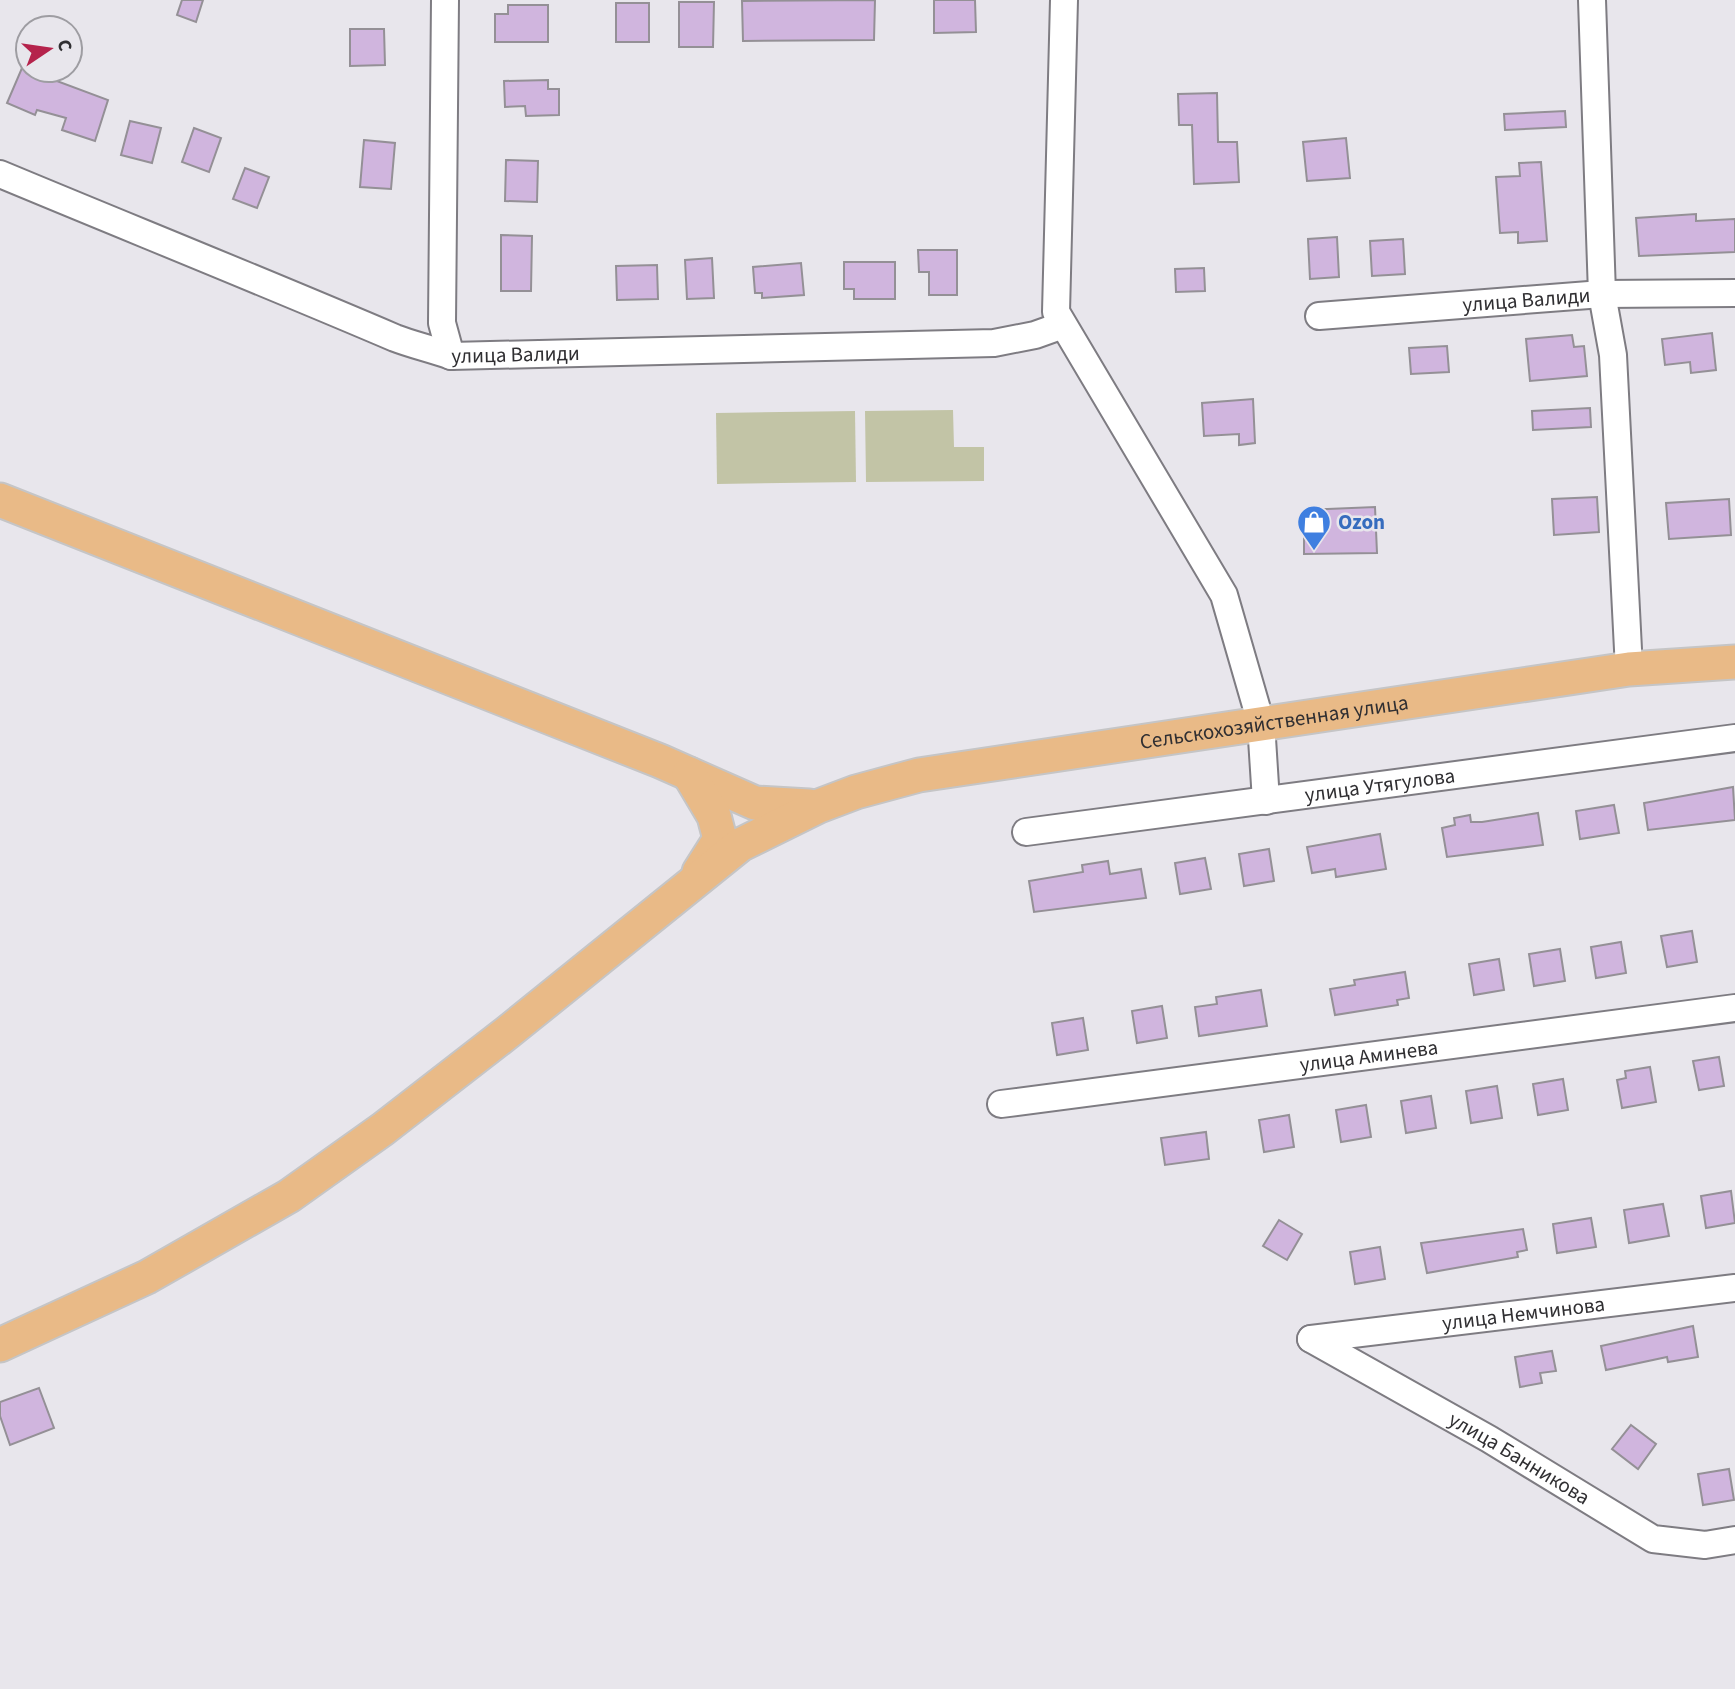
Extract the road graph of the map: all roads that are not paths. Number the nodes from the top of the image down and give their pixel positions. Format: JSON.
{"nodes":[{"id":1,"x":445,"y":0,"type":"edge"},
{"id":2,"x":1064,"y":0,"type":"edge"},
{"id":3,"x":1592,"y":0,"type":"edge"},
{"id":4,"x":0,"y":174,"type":"edge"},
{"id":5,"x":1735,"y":293,"type":"edge"},
{"id":6,"x":1602,"y":294,"type":"junction"},
{"id":7,"x":1319,"y":316,"type":"dead end"},
{"id":8,"x":1063,"y":325,"type":"junction"},
{"id":9,"x":450,"y":356,"type":"junction"},
{"id":10,"x":0,"y":500,"type":"edge"},
{"id":11,"x":1735,"y":662,"type":"edge"},
{"id":12,"x":1629,"y":669,"type":"junction"},
{"id":13,"x":1261,"y":723,"type":"junction"},
{"id":14,"x":1735,"y":738,"type":"edge"},
{"id":15,"x":689,"y":775,"type":"junction"},
{"id":16,"x":1266,"y":801,"type":"junction"},
{"id":17,"x":818,"y":806,"type":"junction"},
{"id":18,"x":1026,"y":832,"type":"dead end"},
{"id":19,"x":687,"y":889,"type":"junction"},
{"id":20,"x":1735,"y":1008,"type":"edge"},
{"id":21,"x":1002,"y":1104,"type":"dead end"},
{"id":22,"x":1735,"y":1288,"type":"edge"},
{"id":23,"x":1311,"y":1339,"type":"joint"},
{"id":24,"x":0,"y":1345,"type":"edge"},
{"id":25,"x":1735,"y":1540,"type":"edge"}],
"edges":[{"from":1,"to":9,"type":"street"},
{"from":2,"to":8,"type":"street"},
{"from":3,"to":6,"type":"street"},
{"from":4,"to":9,"type":"street","name":"улица Валиди"},
{"from":5,"to":6,"type":"street","name":"улица Валиди"},
{"from":6,"to":7,"type":"street","name":"улица Валиди"},
{"from":6,"to":12,"type":"street"},
{"from":8,"to":9,"type":"street","name":"улица Валиди"},
{"from":8,"to":13,"type":"street"},
{"from":10,"to":15,"type":"main road"},
{"from":11,"to":12,"type":"main road","name":"Сельскохозяйственная улица"},
{"from":12,"to":13,"type":"main road","name":"Сельскохозяйственная улица"},
{"from":13,"to":16,"type":"street"},
{"from":13,"to":17,"type":"main road","name":"Сельскохозяйственная улица"},
{"from":14,"to":16,"type":"street","name":"улица Утягулова"},
{"from":15,"to":17,"type":"main road"},
{"from":15,"to":19,"type":"main road"},
{"from":16,"to":18,"type":"street","name":"улица Утягулова"},
{"from":17,"to":19,"type":"main road","name":"Сельскохозяйственная улица"},
{"from":19,"to":24,"type":"main road","name":"Сельскохозяйственная улица"},
{"from":20,"to":21,"type":"street","name":"улица Аминева"},
{"from":22,"to":23,"type":"street","name":"улица Немчинова"},
{"from":23,"to":25,"type":"street","name":"улица Банникова"}]}
